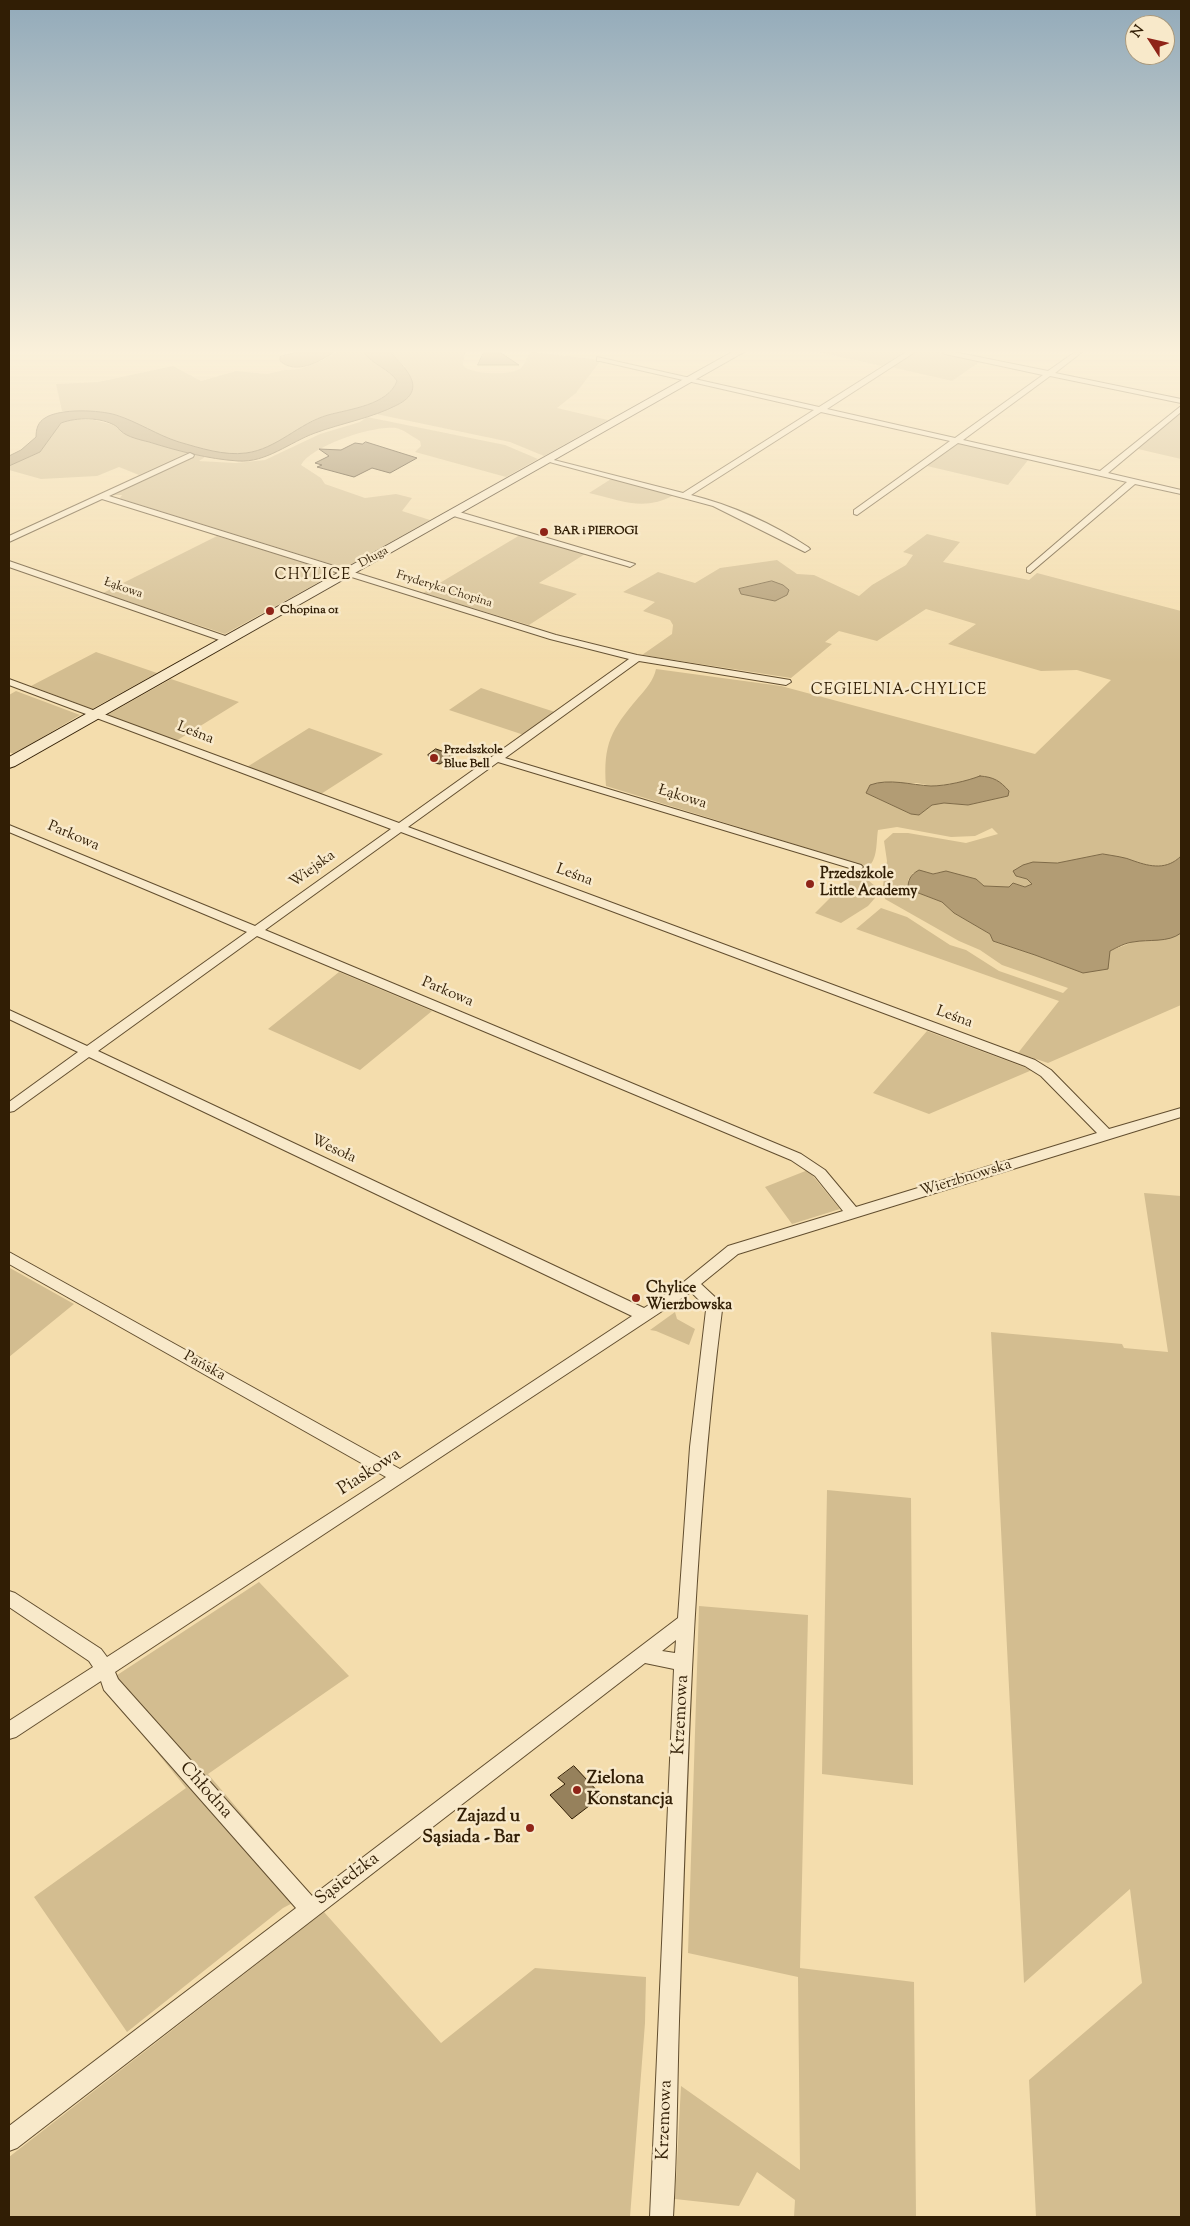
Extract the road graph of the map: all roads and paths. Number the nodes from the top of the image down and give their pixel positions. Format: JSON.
{"nodes":[{"id":1,"x":188,"y":456,"type":"edge"},
{"id":2,"x":553,"y":456,"type":"edge"},
{"id":3,"x":747,"y":456,"type":"edge"},
{"id":4,"x":935,"y":456,"type":"edge"},
{"id":5,"x":1027,"y":456,"type":"edge"},
{"id":6,"x":1123,"y":456,"type":"edge"},
{"id":7,"x":546,"y":460,"type":"junction"},
{"id":8,"x":1102,"y":473,"type":"junction"},
{"id":9,"x":1134,"y":481,"type":"junction"},
{"id":10,"x":1181,"y":492,"type":"edge"},
{"id":11,"x":685,"y":495,"type":"junction"},
{"id":12,"x":101,"y":496,"type":"junction"},
{"id":13,"x":857,"y":512,"type":"dead end"},
{"id":14,"x":453,"y":513,"type":"junction"},
{"id":15,"x":9,"y":539,"type":"edge"},
{"id":16,"x":805,"y":549,"type":"dead end"},
{"id":17,"x":9,"y":564,"type":"edge"},
{"id":18,"x":630,"y":564,"type":"dead end"},
{"id":19,"x":1030,"y":570,"type":"dead end"},
{"id":20,"x":347,"y":573,"type":"junction"},
{"id":21,"x":228,"y":640,"type":"junction"},
{"id":22,"x":637,"y":658,"type":"junction"},
{"id":23,"x":9,"y":682,"type":"edge"},
{"id":24,"x":786,"y":682,"type":"dead end"},
{"id":25,"x":96,"y":714,"type":"junction"},
{"id":26,"x":498,"y":759,"type":"junction"},
{"id":27,"x":9,"y":764,"type":"edge"},
{"id":28,"x":9,"y":828,"type":"edge"},
{"id":29,"x":399,"y":829,"type":"junction"},
{"id":30,"x":858,"y":866,"type":"dead end"},
{"id":31,"x":256,"y":931,"type":"junction"},
{"id":32,"x":9,"y":1014,"type":"edge"},
{"id":33,"x":88,"y":1052,"type":"junction"},
{"id":34,"x":9,"y":1108,"type":"edge"},
{"id":35,"x":1181,"y":1112,"type":"edge"},
{"id":36,"x":1107,"y":1134,"type":"junction"},
{"id":37,"x":854,"y":1214,"type":"junction"},
{"id":38,"x":750,"y":1245,"type":"joint"},
{"id":39,"x":9,"y":1258,"type":"edge"},
{"id":40,"x":691,"y":1284,"type":"junction"},
{"id":41,"x":644,"y":1315,"type":"junction"},
{"id":42,"x":400,"y":1477,"type":"junction"},
{"id":43,"x":9,"y":1598,"type":"edge"},
{"id":44,"x":687,"y":1621,"type":"junction"},
{"id":45,"x":642,"y":1656,"type":"junction"},
{"id":46,"x":685,"y":1663,"type":"junction"},
{"id":47,"x":105,"y":1669,"type":"junction"},
{"id":48,"x":9,"y":1731,"type":"edge"},
{"id":49,"x":311,"y":1909,"type":"junction"},
{"id":50,"x":9,"y":2140,"type":"edge"},
{"id":51,"x":662,"y":2217,"type":"edge"}],
"edges":[{"from":1,"to":12,"type":"street"},
{"from":2,"to":7,"type":"street","name":"Długa"},
{"from":3,"to":11,"type":"street"},
{"from":4,"to":13,"type":"street"},
{"from":5,"to":8,"type":"street"},
{"from":6,"to":8,"type":"street"},
{"from":7,"to":11,"type":"street"},
{"from":7,"to":14,"type":"street","name":"Długa"},
{"from":8,"to":9,"type":"street"},
{"from":9,"to":10,"type":"street"},
{"from":9,"to":19,"type":"street"},
{"from":11,"to":16,"type":"street"},
{"from":12,"to":15,"type":"street"},
{"from":12,"to":20,"type":"street","name":"Fryderyka Chopina"},
{"from":14,"to":18,"type":"street"},
{"from":14,"to":20,"type":"street","name":"Długa"},
{"from":17,"to":21,"type":"street","name":"Łąkowa"},
{"from":20,"to":21,"type":"street","name":"Długa"},
{"from":20,"to":22,"type":"street","name":"Fryderyka Chopina"},
{"from":21,"to":25,"type":"street","name":"Długa"},
{"from":22,"to":24,"type":"street","name":"Fryderyka Chopina"},
{"from":22,"to":26,"type":"street","name":"Wiejska"},
{"from":23,"to":25,"type":"street","name":"Leśna"},
{"from":25,"to":27,"type":"street","name":"Długa"},
{"from":25,"to":29,"type":"street","name":"Leśna"},
{"from":26,"to":29,"type":"street","name":"Wiejska"},
{"from":26,"to":30,"type":"street","name":"Łąkowa"},
{"from":28,"to":31,"type":"street","name":"Parkowa"},
{"from":29,"to":31,"type":"street","name":"Wiejska"},
{"from":29,"to":36,"type":"street","name":"Leśna"},
{"from":31,"to":33,"type":"street","name":"Wiejska"},
{"from":31,"to":37,"type":"street","name":"Parkowa"},
{"from":32,"to":33,"type":"street","name":"Wesoła"},
{"from":33,"to":34,"type":"street","name":"Wiejska"},
{"from":33,"to":41,"type":"street","name":"Wesoła"},
{"from":35,"to":36,"type":"street","name":"Wierzbnowska"},
{"from":36,"to":37,"type":"street","name":"Wierzbnowska"},
{"from":37,"to":38,"type":"street","name":"Wierzbnowska"},
{"from":38,"to":40,"type":"street","name":"Piaskowa"},
{"from":39,"to":42,"type":"street","name":"Pańska"},
{"from":40,"to":41,"type":"street","name":"Piaskowa"},
{"from":40,"to":44,"type":"street","name":"Krzemowa"},
{"from":41,"to":42,"type":"street","name":"Piaskowa"},
{"from":42,"to":47,"type":"street","name":"Piaskowa"},
{"from":43,"to":47,"type":"street","name":"Chłodna"},
{"from":44,"to":45,"type":"street","name":"Sąsiedzka"},
{"from":44,"to":46,"type":"street","name":"Krzemowa"},
{"from":45,"to":46,"type":"street"},
{"from":45,"to":49,"type":"street","name":"Sąsiedzka"},
{"from":46,"to":51,"type":"street","name":"Krzemowa"},
{"from":47,"to":48,"type":"street","name":"Piaskowa"},
{"from":47,"to":49,"type":"street","name":"Chłodna"},
{"from":49,"to":50,"type":"street","name":"Sąsiedzka"}]}
